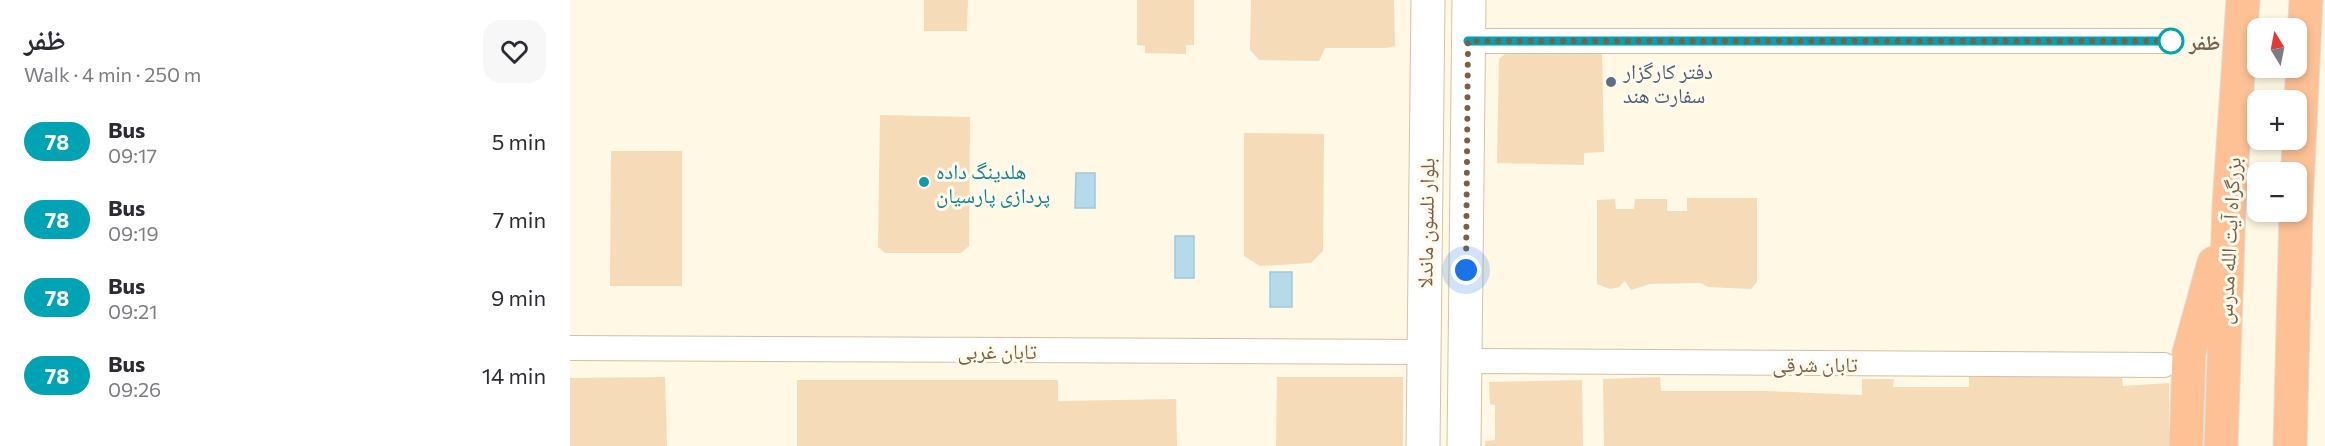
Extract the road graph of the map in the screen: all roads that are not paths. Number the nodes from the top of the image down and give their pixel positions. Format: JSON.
{"nodes":[{"id":1,"x":1428,"y":0,"type":"edge"},
{"id":2,"x":1469,"y":0,"type":"edge"},
{"id":3,"x":2243,"y":0,"type":"edge"},
{"id":4,"x":2306,"y":0,"type":"edge"},
{"id":5,"x":2318,"y":0,"type":"edge"},
{"id":6,"x":1468,"y":41,"type":"junction"},
{"id":7,"x":2171,"y":41,"type":"dead end"},
{"id":8,"x":2325,"y":52,"type":"edge"},
{"id":9,"x":2298,"y":162,"type":"edge"},
{"id":10,"x":2229,"y":206,"type":"junction"},
{"id":11,"x":2296,"y":222,"type":"edge"},
{"id":12,"x":570,"y":348,"type":"edge"},
{"id":13,"x":1424,"y":352,"type":"junction"},
{"id":14,"x":1465,"y":361,"type":"junction"},
{"id":15,"x":2164,"y":365,"type":"dead end"},
{"id":16,"x":1423,"y":446,"type":"edge"},
{"id":17,"x":1464,"y":446,"type":"edge"},
{"id":18,"x":2186,"y":446,"type":"edge"},
{"id":19,"x":2221,"y":446,"type":"edge"},
{"id":20,"x":2290,"y":446,"type":"edge"}],
"edges":[{"from":1,"to":13,"type":"main road","name":"بلوار نلسون ماندلا"},
{"from":2,"to":6,"type":"main road","name":"بلوار نلسون ماندلا"},
{"from":3,"to":10,"type":"highway","name":"بزرگراه آیت الله مدرس"},
{"from":4,"to":9,"type":"highway"},
{"from":5,"to":8,"type":"highway"},
{"from":6,"to":7,"type":"street"},
{"from":6,"to":14,"type":"main road","name":"بلوار نلسون ماندلا"},
{"from":10,"to":18,"type":"highway"},
{"from":10,"to":19,"type":"highway","name":"بزرگراه آیت الله مدرس"},
{"from":11,"to":20,"type":"highway"},
{"from":12,"to":13,"type":"street","name":"تابان غربی"},
{"from":13,"to":16,"type":"main road","name":"بلوار نلسون ماندلا"},
{"from":14,"to":15,"type":"street","name":"تابان شرقی"},
{"from":14,"to":17,"type":"main road","name":"بلوار نلسون ماندلا"}]}
